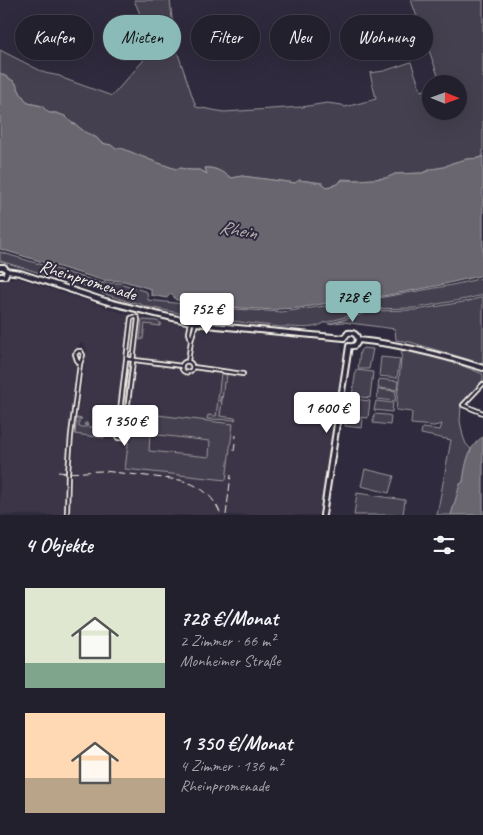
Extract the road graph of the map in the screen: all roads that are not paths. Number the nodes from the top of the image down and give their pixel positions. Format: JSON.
{"nodes":[{"id":1,"x":0,"y":267,"type":"edge"},
{"id":2,"x":7,"y":271,"type":"junction"},
{"id":3,"x":0,"y":276,"type":"edge"},
{"id":4,"x":193,"y":323,"type":"junction"},
{"id":5,"x":344,"y":338,"type":"junction"},
{"id":6,"x":358,"y":340,"type":"junction"},
{"id":7,"x":349,"y":346,"type":"junction"},
{"id":8,"x":126,"y":359,"type":"junction"},
{"id":9,"x":133,"y":360,"type":"junction"},
{"id":10,"x":188,"y":361,"type":"junction"},
{"id":11,"x":80,"y":364,"type":"junction"},
{"id":12,"x":182,"y":366,"type":"junction"},
{"id":13,"x":193,"y":367,"type":"junction"},
{"id":14,"x":483,"y":368,"type":"edge"},
{"id":15,"x":243,"y":374,"type":"dead end"},
{"id":16,"x":483,"y":384,"type":"edge"},
{"id":17,"x":483,"y":413,"type":"edge"},
{"id":18,"x":67,"y":515,"type":"edge"},
{"id":19,"x":323,"y":515,"type":"edge"}],
"edges":[{"from":1,"to":2,"type":"street","name":"Rheinpromenade"},
{"from":2,"to":3,"type":"street"},
{"from":2,"to":4,"type":"street","name":"Rheinpromenade"},
{"from":4,"to":5,"type":"street","name":"Rheinpromenade"},
{"from":4,"to":10,"type":"street"},
{"from":5,"to":6,"type":"street"},
{"from":5,"to":7,"type":"street"},
{"from":6,"to":7,"type":"street"},
{"from":6,"to":14,"type":"street"},
{"from":7,"to":19,"type":"street"},
{"from":8,"to":9,"type":"street"},
{"from":8,"to":9,"type":"street","name":"Rheinpromenade"},
{"from":8,"to":9,"type":"street","name":"Rheinpromenade"},
{"from":9,"to":12,"type":"street"},
{"from":10,"to":12,"type":"street"},
{"from":10,"to":13,"type":"street"},
{"from":11,"to":11,"type":"street"},
{"from":11,"to":18,"type":"street"},
{"from":12,"to":13,"type":"street"},
{"from":13,"to":15,"type":"street"},
{"from":16,"to":17,"type":"street"}]}
